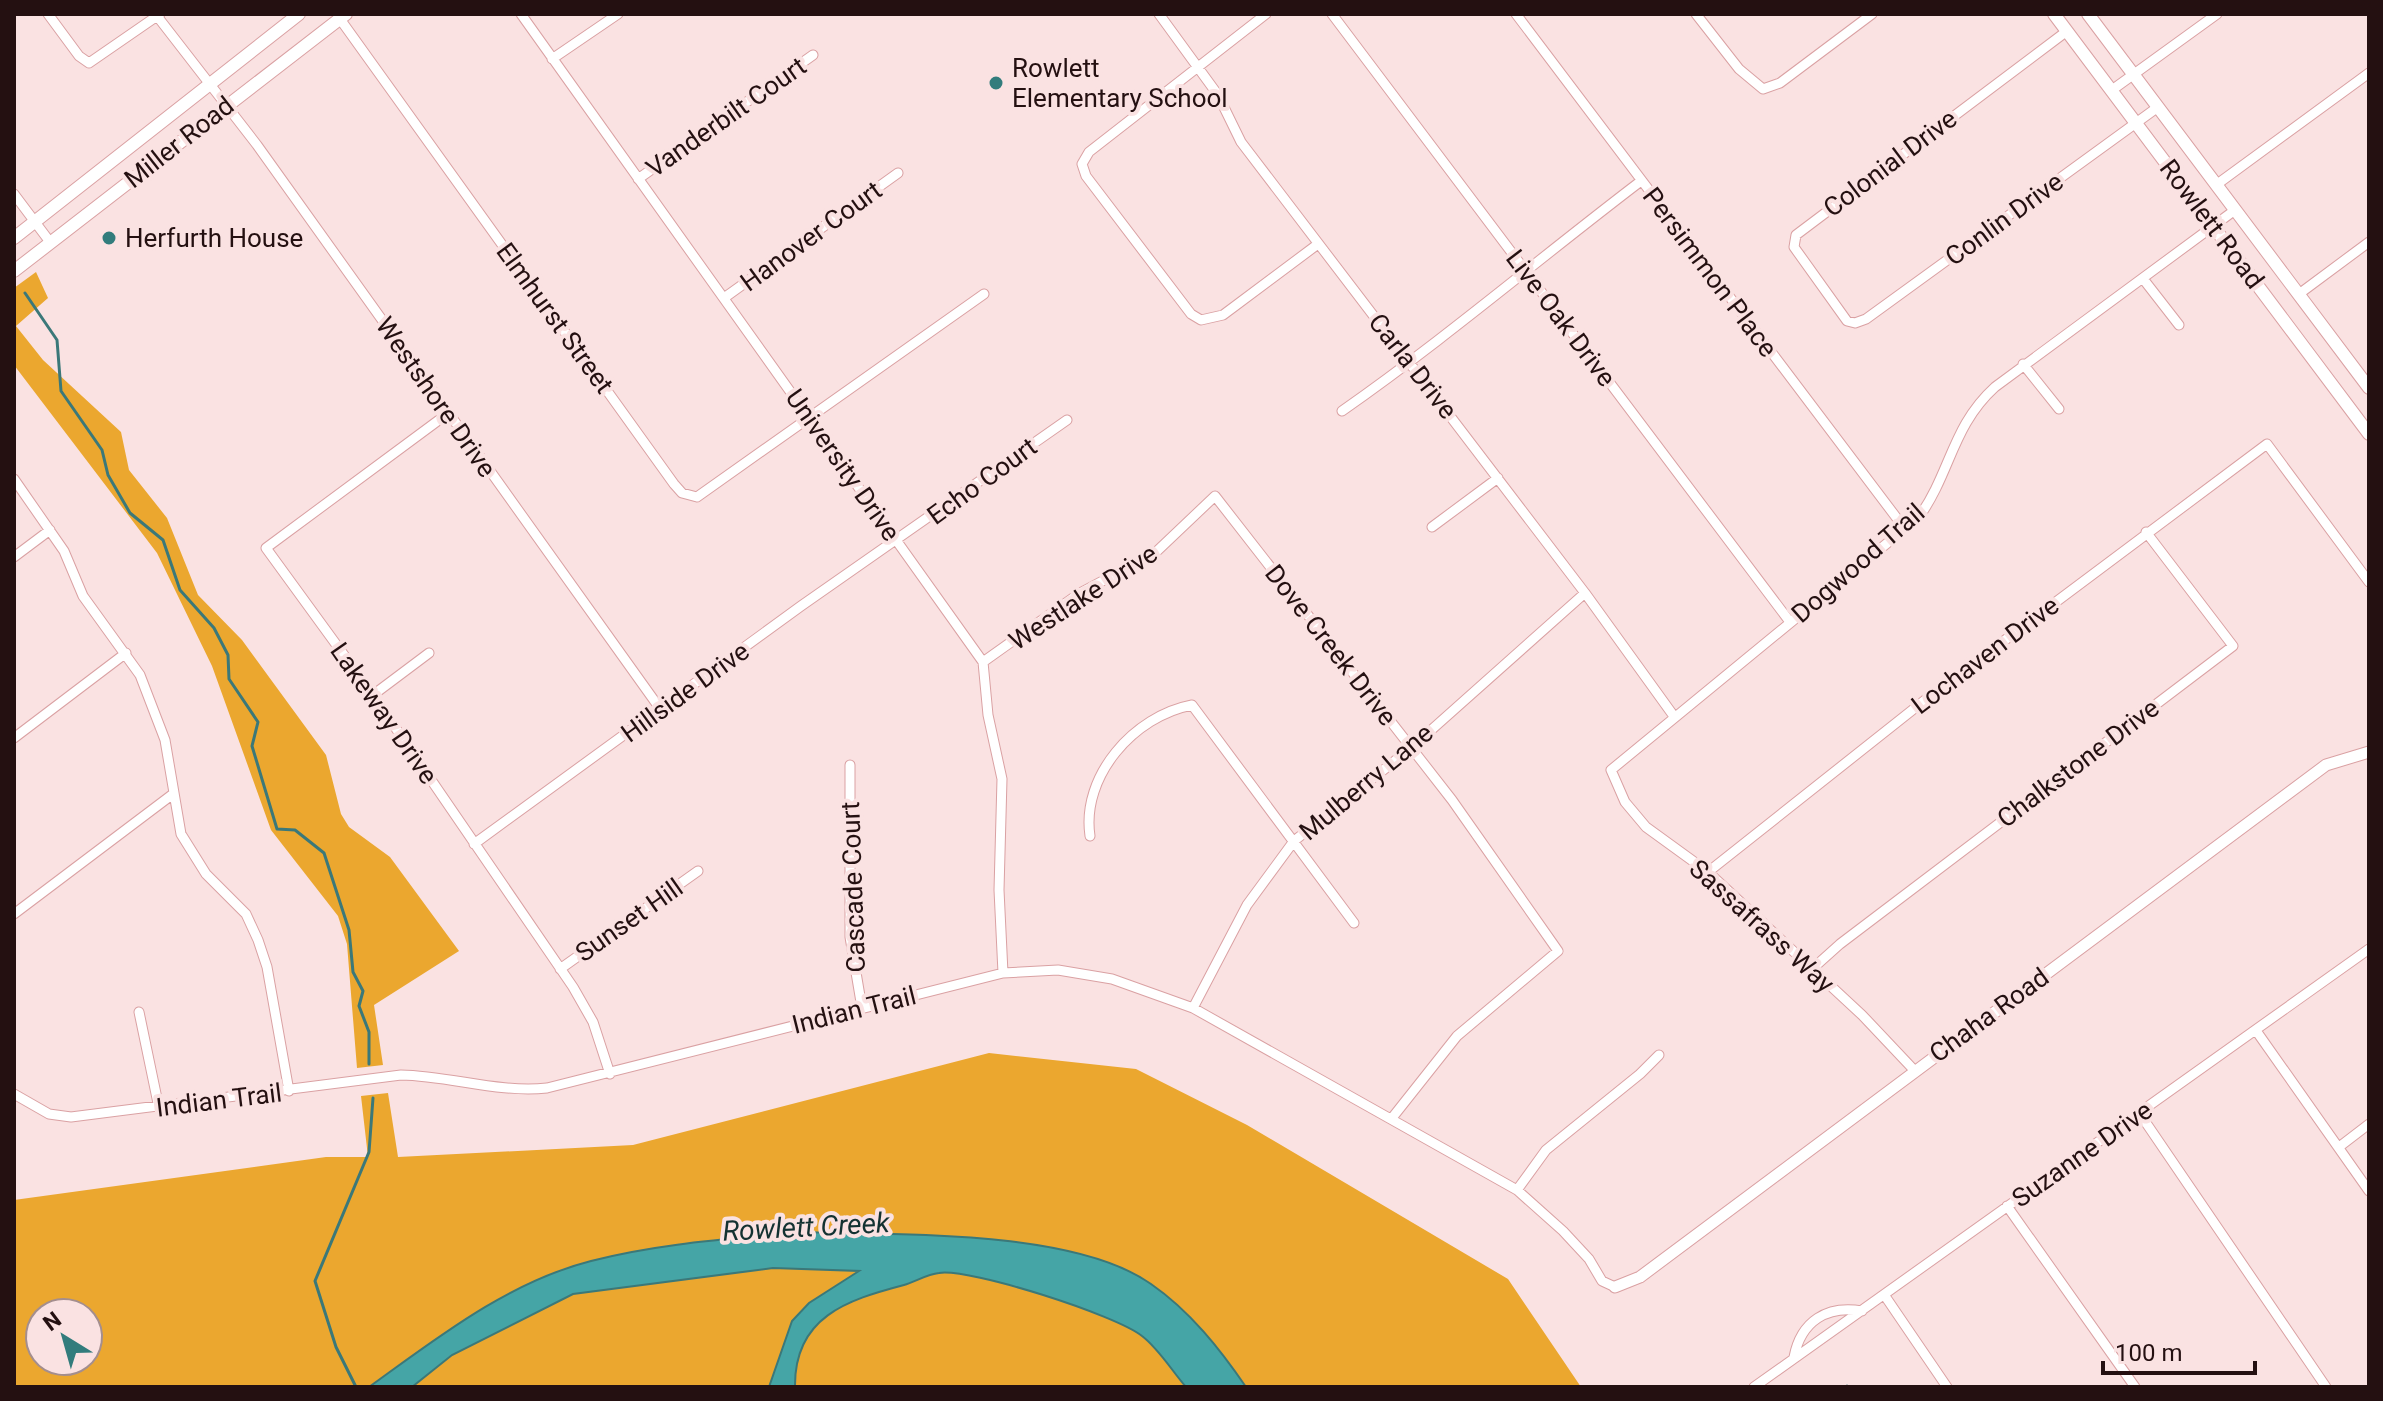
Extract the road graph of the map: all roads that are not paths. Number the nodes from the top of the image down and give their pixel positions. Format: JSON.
{"nodes":[{"id":1,"x":48,"y":14,"type":"edge"},
{"id":2,"x":299,"y":14,"type":"edge"},
{"id":3,"x":521,"y":14,"type":"edge"},
{"id":4,"x":618,"y":14,"type":"edge"},
{"id":5,"x":1159,"y":14,"type":"edge"},
{"id":6,"x":1266,"y":14,"type":"edge"},
{"id":7,"x":1332,"y":14,"type":"edge"},
{"id":8,"x":1516,"y":14,"type":"edge"},
{"id":9,"x":1696,"y":14,"type":"edge"},
{"id":10,"x":1872,"y":14,"type":"edge"},
{"id":11,"x":2054,"y":14,"type":"edge"},
{"id":12,"x":2088,"y":14,"type":"edge"},
{"id":13,"x":2217,"y":14,"type":"edge"},
{"id":14,"x":159,"y":15,"type":"edge"},
{"id":15,"x":343,"y":16,"type":"edge"},
{"id":16,"x":2067,"y":31,"type":"junction"},
{"id":17,"x":813,"y":55,"type":"dead end"},
{"id":18,"x":552,"y":59,"type":"junction"},
{"id":19,"x":1197,"y":66,"type":"junction"},
{"id":20,"x":2369,"y":73,"type":"edge"},
{"id":21,"x":2133,"y":74,"type":"junction"},
{"id":22,"x":210,"y":84,"type":"junction"},
{"id":23,"x":2112,"y":90,"type":"junction"},
{"id":24,"x":226,"y":105,"type":"junction"},
{"id":25,"x":2158,"y":107,"type":"junction"},
{"id":26,"x":2137,"y":123,"type":"junction"},
{"id":27,"x":123,"y":153,"type":"junction"},
{"id":28,"x":140,"y":172,"type":"junction"},
{"id":29,"x":898,"y":173,"type":"dead end"},
{"id":30,"x":638,"y":179,"type":"junction"},
{"id":31,"x":1641,"y":181,"type":"junction"},
{"id":32,"x":2216,"y":185,"type":"junction"},
{"id":33,"x":14,"y":194,"type":"edge"},
{"id":34,"x":2235,"y":210,"type":"junction"},
{"id":35,"x":47,"y":213,"type":"junction"},
{"id":36,"x":35,"y":222,"type":"junction"},
{"id":37,"x":2213,"y":226,"type":"junction"},
{"id":38,"x":62,"y":233,"type":"junction"},
{"id":39,"x":14,"y":238,"type":"edge"},
{"id":40,"x":50,"y":242,"type":"junction"},
{"id":41,"x":2369,"y":242,"type":"edge"},
{"id":42,"x":1318,"y":244,"type":"junction"},
{"id":43,"x":1524,"y":270,"type":"junction"},
{"id":44,"x":14,"y":271,"type":"edge"},
{"id":45,"x":2144,"y":280,"type":"junction"},
{"id":46,"x":984,"y":294,"type":"dead end"},
{"id":47,"x":2299,"y":294,"type":"junction"},
{"id":48,"x":724,"y":298,"type":"junction"},
{"id":49,"x":1847,"y":321,"type":"joint"},
{"id":50,"x":2179,"y":325,"type":"dead end"},
{"id":51,"x":1411,"y":363,"type":"junction"},
{"id":52,"x":2023,"y":364,"type":"junction"},
{"id":53,"x":2369,"y":388,"type":"edge"},
{"id":54,"x":2059,"y":409,"type":"dead end"},
{"id":55,"x":1342,"y":411,"type":"dead end"},
{"id":56,"x":447,"y":414,"type":"junction"},
{"id":57,"x":2364,"y":417,"type":"edge"},
{"id":58,"x":809,"y":418,"type":"junction"},
{"id":59,"x":1067,"y":420,"type":"dead end"},
{"id":60,"x":2369,"y":434,"type":"edge"},
{"id":61,"x":1498,"y":478,"type":"junction"},
{"id":62,"x":14,"y":479,"type":"edge"},
{"id":63,"x":1215,"y":496,"type":"joint"},
{"id":64,"x":1432,"y":527,"type":"dead end"},
{"id":65,"x":1905,"y":529,"type":"junction"},
{"id":66,"x":50,"y":530,"type":"junction"},
{"id":67,"x":2146,"y":532,"type":"junction"},
{"id":68,"x":897,"y":542,"type":"junction"},
{"id":69,"x":14,"y":557,"type":"edge"},
{"id":70,"x":2369,"y":582,"type":"edge"},
{"id":71,"x":1585,"y":593,"type":"junction"},
{"id":72,"x":1790,"y":622,"type":"junction"},
{"id":73,"x":126,"y":653,"type":"junction"},
{"id":74,"x":429,"y":653,"type":"dead end"},
{"id":75,"x":983,"y":662,"type":"junction"},
{"id":76,"x":373,"y":695,"type":"junction"},
{"id":77,"x":661,"y":710,"type":"junction"},
{"id":78,"x":1673,"y":715,"type":"junction"},
{"id":79,"x":14,"y":738,"type":"edge"},
{"id":80,"x":1411,"y":748,"type":"junction"},
{"id":81,"x":2369,"y":752,"type":"edge"},
{"id":82,"x":850,"y":765,"type":"dead end"},
{"id":83,"x":1613,"y":781,"type":"joint"},
{"id":84,"x":173,"y":794,"type":"junction"},
{"id":85,"x":1090,"y":836,"type":"dead end"},
{"id":86,"x":1294,"y":841,"type":"junction"},
{"id":87,"x":474,"y":844,"type":"junction"},
{"id":88,"x":698,"y":871,"type":"dead end"},
{"id":89,"x":1708,"y":872,"type":"junction"},
{"id":90,"x":14,"y":914,"type":"edge"},
{"id":91,"x":1354,"y":923,"type":"dead end"},
{"id":92,"x":2369,"y":949,"type":"edge"},
{"id":93,"x":560,"y":969,"type":"junction"},
{"id":94,"x":1811,"y":970,"type":"junction"},
{"id":95,"x":1003,"y":973,"type":"junction"},
{"id":96,"x":862,"y":1008,"type":"junction"},
{"id":97,"x":1193,"y":1008,"type":"junction"},
{"id":98,"x":139,"y":1012,"type":"dead end"},
{"id":99,"x":2257,"y":1032,"type":"junction"},
{"id":100,"x":1659,"y":1055,"type":"dead end"},
{"id":101,"x":1914,"y":1070,"type":"junction"},
{"id":102,"x":610,"y":1074,"type":"junction"},
{"id":103,"x":289,"y":1091,"type":"junction"},
{"id":104,"x":14,"y":1094,"type":"edge"},
{"id":105,"x":159,"y":1108,"type":"junction"},
{"id":106,"x":2140,"y":1114,"type":"junction"},
{"id":107,"x":1392,"y":1118,"type":"junction"},
{"id":108,"x":2369,"y":1124,"type":"edge"},
{"id":109,"x":2339,"y":1147,"type":"junction"},
{"id":110,"x":1517,"y":1190,"type":"junction"},
{"id":111,"x":2369,"y":1191,"type":"edge"},
{"id":112,"x":2007,"y":1206,"type":"junction"},
{"id":113,"x":1615,"y":1287,"type":"joint"},
{"id":114,"x":1885,"y":1296,"type":"junction"},
{"id":115,"x":1862,"y":1311,"type":"junction"},
{"id":116,"x":1794,"y":1357,"type":"junction"},
{"id":117,"x":1754,"y":1387,"type":"edge"},
{"id":118,"x":1947,"y":1387,"type":"edge"},
{"id":119,"x":2135,"y":1387,"type":"edge"},
{"id":120,"x":2326,"y":1387,"type":"edge"}],
"edges":[{"from":1,"to":14,"type":"street"},
{"from":2,"to":22,"type":"main road","name":"Miller Road"},
{"from":3,"to":18,"type":"street","name":"University Drive"},
{"from":4,"to":18,"type":"street"},
{"from":5,"to":19,"type":"street","name":"Carla Drive"},
{"from":6,"to":19,"type":"street"},
{"from":7,"to":43,"type":"street","name":"Live Oak Drive"},
{"from":8,"to":31,"type":"street","name":"Persimmon Place"},
{"from":9,"to":10,"type":"street"},
{"from":11,"to":16,"type":"main road","name":"Rowlett Road"},
{"from":12,"to":21,"type":"main road","name":"Rowlett Road"},
{"from":13,"to":21,"type":"street"},
{"from":14,"to":22,"type":"street","name":"Westshore Drive"},
{"from":15,"to":24,"type":"main road","name":"Miller Road"},
{"from":15,"to":58,"type":"street","name":"Elmhurst Street"},
{"from":16,"to":23,"type":"main road","name":"Rowlett Road"},
{"from":16,"to":49,"type":"street","name":"Colonial Drive"},
{"from":17,"to":30,"type":"street","name":"Vanderbilt Court"},
{"from":18,"to":30,"type":"street","name":"University Drive"},
{"from":19,"to":42,"type":"street","name":"Carla Drive"},
{"from":19,"to":42,"type":"street"},
{"from":20,"to":32,"type":"street"},
{"from":21,"to":23,"type":"street"},
{"from":21,"to":25,"type":"main road","name":"Rowlett Road"},
{"from":22,"to":24,"type":"street","name":"Westshore Drive"},
{"from":22,"to":27,"type":"main road","name":"Miller Road"},
{"from":23,"to":26,"type":"main road","name":"Rowlett Road"},
{"from":24,"to":28,"type":"main road","name":"Miller Road"},
{"from":24,"to":56,"type":"street","name":"Westshore Drive"},
{"from":25,"to":26,"type":"street","name":"Conlin Drive"},
{"from":25,"to":32,"type":"main road","name":"Rowlett Road"},
{"from":26,"to":37,"type":"main road","name":"Rowlett Road"},
{"from":26,"to":49,"type":"street","name":"Conlin Drive"},
{"from":27,"to":28,"type":"main road"},
{"from":27,"to":35,"type":"main road","name":"Miller Road"},
{"from":28,"to":38,"type":"main road","name":"Miller Road"},
{"from":29,"to":48,"type":"street","name":"Hanover Court"},
{"from":30,"to":48,"type":"street","name":"University Drive"},
{"from":31,"to":43,"type":"street"},
{"from":31,"to":65,"type":"street","name":"Persimmon Place"},
{"from":32,"to":34,"type":"main road","name":"Rowlett Road"},
{"from":33,"to":36,"type":"street"},
{"from":34,"to":37,"type":"street","name":"Dogwood Trail"},
{"from":34,"to":47,"type":"main road","name":"Rowlett Road"},
{"from":35,"to":36,"type":"main road","name":"Miller Road"},
{"from":35,"to":38,"type":"main road"},
{"from":36,"to":39,"type":"main road","name":"Miller Road"},
{"from":36,"to":40,"type":"street"},
{"from":37,"to":45,"type":"street","name":"Dogwood Trail"},
{"from":37,"to":57,"type":"main road","name":"Rowlett Road"},
{"from":38,"to":40,"type":"main road","name":"Miller Road"},
{"from":40,"to":44,"type":"main road","name":"Miller Road"},
{"from":41,"to":47,"type":"street"},
{"from":42,"to":51,"type":"street","name":"Carla Drive"},
{"from":43,"to":51,"type":"street"},
{"from":43,"to":72,"type":"street","name":"Live Oak Drive"},
{"from":45,"to":50,"type":"street"},
{"from":45,"to":52,"type":"street","name":"Dogwood Trail"},
{"from":46,"to":58,"type":"street"},
{"from":47,"to":53,"type":"main road","name":"Rowlett Road"},
{"from":48,"to":58,"type":"street","name":"University Drive"},
{"from":51,"to":55,"type":"street"},
{"from":51,"to":61,"type":"street","name":"Carla Drive"},
{"from":52,"to":54,"type":"street"},
{"from":52,"to":65,"type":"street","name":"Dogwood Trail"},
{"from":56,"to":76,"type":"street","name":"Lakeway Drive"},
{"from":56,"to":77,"type":"street","name":"Westshore Drive"},
{"from":57,"to":60,"type":"main road","name":"Rowlett Road"},
{"from":58,"to":68,"type":"street","name":"University Drive"},
{"from":59,"to":68,"type":"street","name":"Echo Court"},
{"from":61,"to":64,"type":"street"},
{"from":61,"to":71,"type":"street","name":"Carla Drive"},
{"from":62,"to":66,"type":"street"},
{"from":63,"to":75,"type":"street","name":"Westlake Drive"},
{"from":63,"to":80,"type":"street","name":"Dove Creek Drive"},
{"from":65,"to":72,"type":"street","name":"Dogwood Trail"},
{"from":66,"to":69,"type":"street"},
{"from":66,"to":73,"type":"street"},
{"from":67,"to":70,"type":"street","name":"Lochaven Drive"},
{"from":67,"to":89,"type":"street","name":"Lochaven Drive"},
{"from":67,"to":94,"type":"street","name":"Chalkstone Drive"},
{"from":68,"to":75,"type":"street","name":"University Drive"},
{"from":68,"to":77,"type":"street","name":"Hillside Drive"},
{"from":71,"to":78,"type":"street","name":"Carla Drive"},
{"from":71,"to":80,"type":"street","name":"Mulberry Lane"},
{"from":72,"to":78,"type":"street","name":"Dogwood Trail"},
{"from":73,"to":79,"type":"street"},
{"from":73,"to":84,"type":"street"},
{"from":74,"to":76,"type":"street"},
{"from":75,"to":95,"type":"street"},
{"from":76,"to":87,"type":"street","name":"Lakeway Drive"},
{"from":77,"to":87,"type":"street","name":"Hillside Drive"},
{"from":78,"to":83,"type":"street","name":"Dogwood Trail"},
{"from":80,"to":86,"type":"street","name":"Mulberry Lane"},
{"from":80,"to":107,"type":"street","name":"Dove Creek Drive"},
{"from":81,"to":101,"type":"street","name":"Chaha Road"},
{"from":82,"to":96,"type":"street","name":"Cascade Court"},
{"from":83,"to":89,"type":"street","name":"Sassafrass Way"},
{"from":84,"to":90,"type":"street"},
{"from":84,"to":103,"type":"street"},
{"from":85,"to":86,"type":"street"},
{"from":86,"to":91,"type":"street"},
{"from":86,"to":97,"type":"street","name":"Mulberry Lane"},
{"from":87,"to":93,"type":"street","name":"Lakeway Drive"},
{"from":88,"to":93,"type":"street","name":"Sunset Hill"},
{"from":89,"to":94,"type":"street","name":"Sassafrass Way"},
{"from":92,"to":99,"type":"street","name":"Suzanne Drive"},
{"from":93,"to":102,"type":"street","name":"Lakeway Drive"},
{"from":94,"to":101,"type":"street","name":"Sassafrass Way"},
{"from":95,"to":96,"type":"street","name":"Indian Trail"},
{"from":95,"to":97,"type":"street","name":"Indian Trail"},
{"from":96,"to":102,"type":"street","name":"Indian Trail"},
{"from":97,"to":107,"type":"street","name":"Indian Trail"},
{"from":98,"to":105,"type":"street"},
{"from":99,"to":106,"type":"street","name":"Suzanne Drive"},
{"from":99,"to":109,"type":"street"},
{"from":100,"to":110,"type":"street"},
{"from":101,"to":113,"type":"street","name":"Chaha Road"},
{"from":102,"to":103,"type":"street","name":"Indian Trail"},
{"from":103,"to":105,"type":"street","name":"Indian Trail"},
{"from":104,"to":105,"type":"street","name":"Indian Trail"},
{"from":106,"to":112,"type":"street","name":"Suzanne Drive"},
{"from":106,"to":120,"type":"street"},
{"from":107,"to":110,"type":"street","name":"Indian Trail"},
{"from":108,"to":109,"type":"street"},
{"from":109,"to":111,"type":"street"},
{"from":110,"to":113,"type":"street","name":"Indian Trail"},
{"from":112,"to":114,"type":"street","name":"Suzanne Drive"},
{"from":112,"to":119,"type":"street"},
{"from":114,"to":115,"type":"street","name":"Suzanne Drive"},
{"from":114,"to":118,"type":"street"},
{"from":115,"to":116,"type":"street","name":"Suzanne Drive"},
{"from":115,"to":116,"type":"street"},
{"from":116,"to":117,"type":"street","name":"Suzanne Drive"}]}
